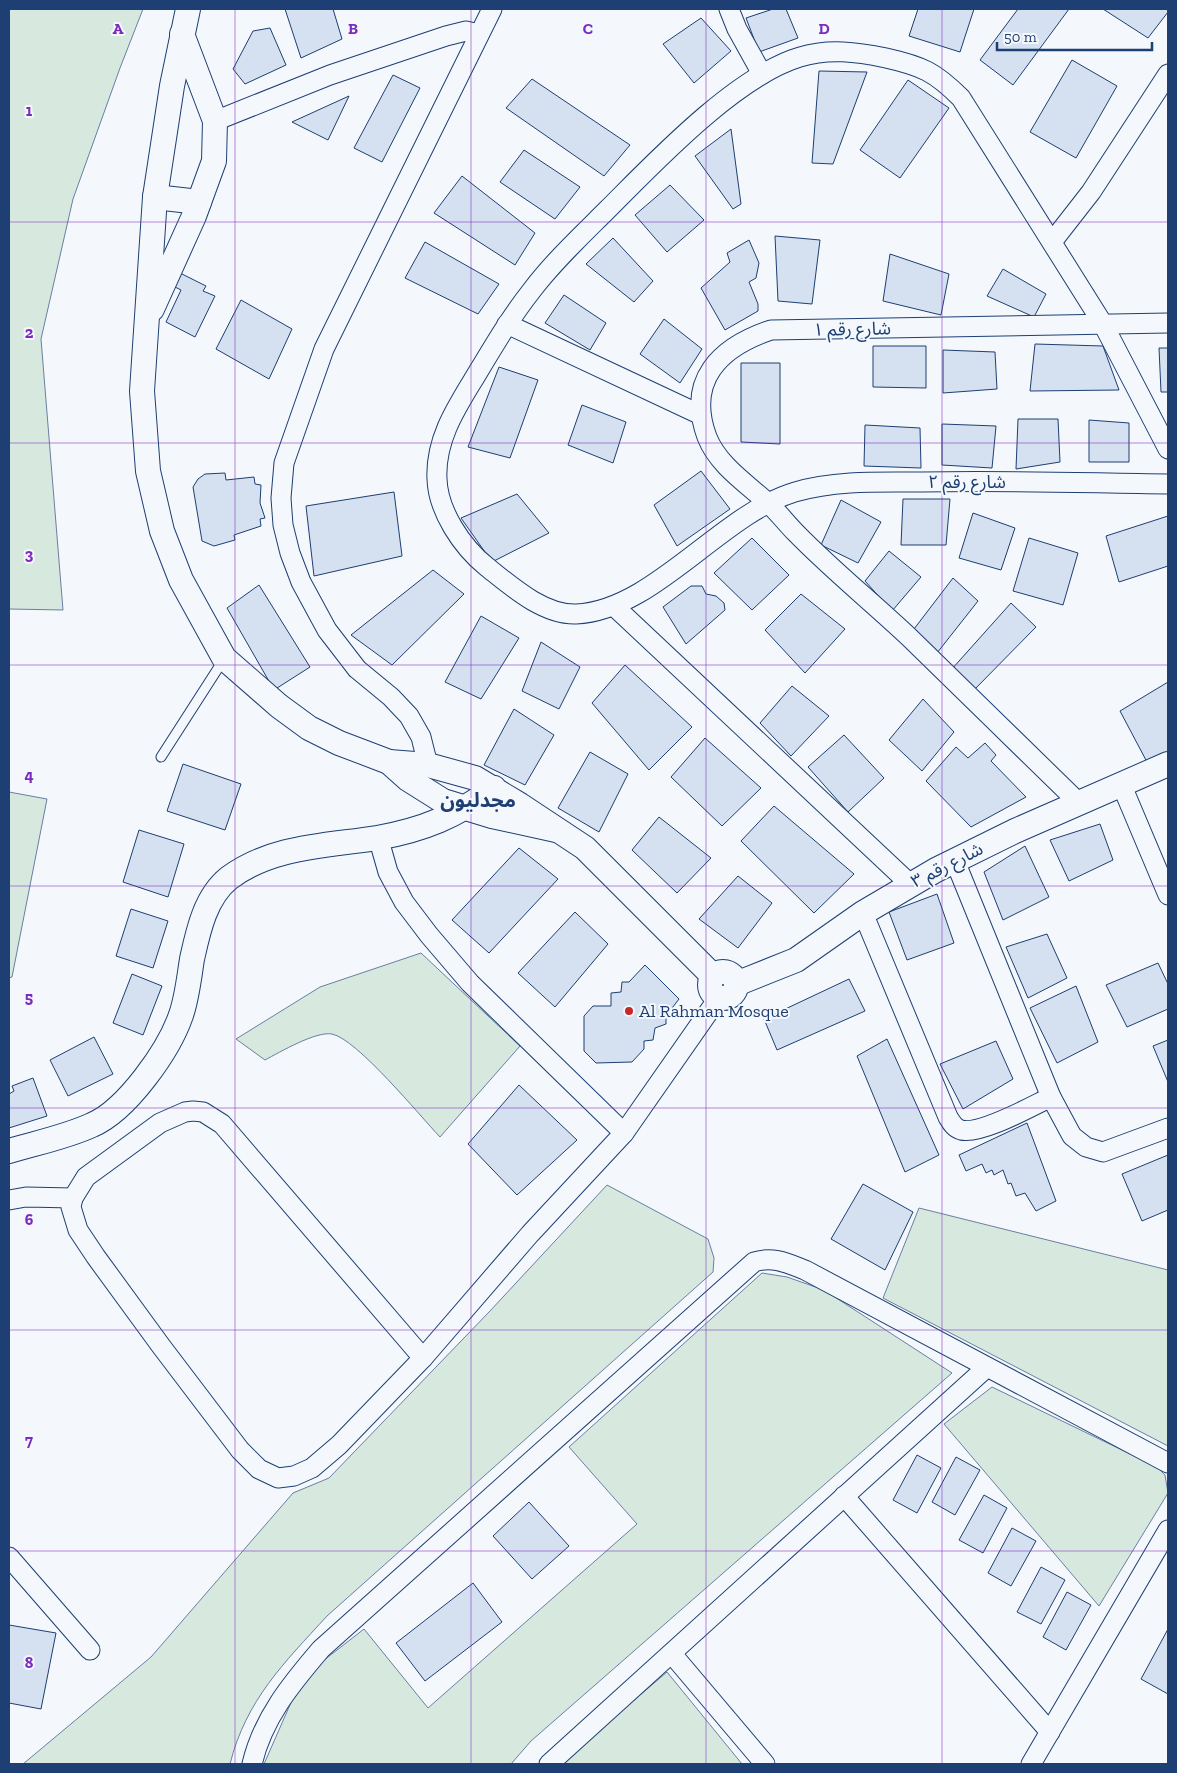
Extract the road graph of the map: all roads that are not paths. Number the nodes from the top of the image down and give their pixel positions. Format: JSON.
{"nodes":[{"id":1,"x":188,"y":9,"type":"edge"},
{"id":2,"x":492,"y":9,"type":"edge"},
{"id":3,"x":730,"y":9,"type":"edge"},
{"id":4,"x":182,"y":34,"type":"junction"},
{"id":5,"x":478,"y":34,"type":"junction"},
{"id":6,"x":762,"y":74,"type":"junction"},
{"id":7,"x":1168,"y":74,"type":"edge"},
{"id":8,"x":215,"y":122,"type":"junction"},
{"id":9,"x":155,"y":197,"type":"junction"},
{"id":10,"x":200,"y":202,"type":"junction"},
{"id":11,"x":1052,"y":242,"type":"junction"},
{"id":12,"x":147,"y":320,"type":"junction"},
{"id":13,"x":1168,"y":323,"type":"edge"},
{"id":14,"x":507,"y":324,"type":"junction"},
{"id":15,"x":1103,"y":324,"type":"junction"},
{"id":16,"x":701,"y":415,"type":"junction"},
{"id":17,"x":1168,"y":449,"type":"edge"},
{"id":18,"x":1168,"y":484,"type":"edge"},
{"id":19,"x":768,"y":503,"type":"junction"},
{"id":20,"x":615,"y":607,"type":"junction"},
{"id":21,"x":224,"y":658,"type":"junction"},
{"id":22,"x":161,"y":758,"type":"dead end"},
{"id":23,"x":389,"y":762,"type":"junction"},
{"id":24,"x":428,"y":764,"type":"junction"},
{"id":25,"x":1168,"y":764,"type":"edge"},
{"id":26,"x":1122,"y":786,"type":"junction"},
{"id":27,"x":494,"y":788,"type":"junction"},
{"id":28,"x":1080,"y":804,"type":"junction"},
{"id":29,"x":467,"y":808,"type":"junction"},
{"id":30,"x":556,"y":830,"type":"junction"},
{"id":31,"x":378,"y":837,"type":"junction"},
{"id":32,"x":955,"y":861,"type":"junction"},
{"id":33,"x":910,"y":884,"type":"junction"},
{"id":34,"x":1168,"y":896,"type":"edge"},
{"id":35,"x":863,"y":913,"type":"junction"},
{"id":36,"x":723,"y":986,"type":"junction"},
{"id":37,"x":1051,"y":1097,"type":"junction"},
{"id":38,"x":1168,"y":1128,"type":"edge"},
{"id":39,"x":624,"y":1132,"type":"junction"},
{"id":40,"x":9,"y":1150,"type":"edge"},
{"id":41,"x":73,"y":1198,"type":"junction"},
{"id":42,"x":9,"y":1200,"type":"edge"},
{"id":43,"x":423,"y":1358,"type":"junction"},
{"id":44,"x":986,"y":1368,"type":"junction"},
{"id":45,"x":1168,"y":1464,"type":"edge"},
{"id":46,"x":844,"y":1496,"type":"junction"},
{"id":47,"x":1168,"y":1530,"type":"edge"},
{"id":48,"x":9,"y":1556,"type":"edge"},
{"id":49,"x":90,"y":1650,"type":"dead end"},
{"id":50,"x":672,"y":1654,"type":"junction"},
{"id":51,"x":1050,"y":1732,"type":"junction"},
{"id":52,"x":252,"y":1764,"type":"edge"},
{"id":53,"x":549,"y":1764,"type":"edge"},
{"id":54,"x":766,"y":1764,"type":"edge"},
{"id":55,"x":1032,"y":1764,"type":"edge"}],
"edges":[{"from":1,"to":4,"type":"street"},
{"from":2,"to":5,"type":"street"},
{"from":3,"to":6,"type":"street"},
{"from":4,"to":8,"type":"street"},
{"from":4,"to":9,"type":"street"},
{"from":5,"to":8,"type":"street"},
{"from":5,"to":24,"type":"street"},
{"from":6,"to":11,"type":"street"},
{"from":6,"to":14,"type":"street"},
{"from":7,"to":11,"type":"street"},
{"from":8,"to":10,"type":"street"},
{"from":9,"to":10,"type":"street"},
{"from":9,"to":12,"type":"street"},
{"from":10,"to":12,"type":"street"},
{"from":11,"to":15,"type":"street"},
{"from":12,"to":21,"type":"street"},
{"from":13,"to":15,"type":"street","name":"شارع رقم ١"},
{"from":14,"to":16,"type":"street"},
{"from":14,"to":20,"type":"street"},
{"from":15,"to":16,"type":"street","name":"شارع رقم ١"},
{"from":15,"to":17,"type":"street"},
{"from":16,"to":19,"type":"street","name":"شارع رقم ١"},
{"from":18,"to":19,"type":"street","name":"شارع رقم ٢"},
{"from":19,"to":20,"type":"street","name":"شارع رقم ٢"},
{"from":19,"to":28,"type":"street","name":"شارع رقم ١"},
{"from":20,"to":33,"type":"street"},
{"from":21,"to":22,"type":"lane"},
{"from":21,"to":23,"type":"street"},
{"from":23,"to":24,"type":"street"},
{"from":23,"to":29,"type":"street"},
{"from":24,"to":27,"type":"street"},
{"from":25,"to":26,"type":"street","name":"شارع رقم ٣"},
{"from":26,"to":28,"type":"street","name":"شارع رقم ٣"},
{"from":26,"to":34,"type":"street"},
{"from":27,"to":29,"type":"street"},
{"from":27,"to":30,"type":"street"},
{"from":28,"to":32,"type":"street","name":"شارع رقم ٣"},
{"from":29,"to":30,"type":"street"},
{"from":29,"to":31,"type":"street"},
{"from":30,"to":36,"type":"street"},
{"from":31,"to":39,"type":"street"},
{"from":31,"to":40,"type":"street"},
{"from":32,"to":33,"type":"street","name":"شارع رقم ٣"},
{"from":32,"to":37,"type":"street"},
{"from":33,"to":35,"type":"street","name":"شارع رقم ٣"},
{"from":35,"to":36,"type":"street","name":"شارع رقم ٣"},
{"from":35,"to":37,"type":"street"},
{"from":36,"to":39,"type":"street"},
{"from":37,"to":38,"type":"street"},
{"from":39,"to":43,"type":"street"},
{"from":41,"to":42,"type":"street"},
{"from":41,"to":43,"type":"street"},
{"from":41,"to":43,"type":"street"},
{"from":44,"to":45,"type":"street"},
{"from":44,"to":46,"type":"street"},
{"from":44,"to":52,"type":"street"},
{"from":46,"to":50,"type":"street"},
{"from":46,"to":51,"type":"street"},
{"from":47,"to":51,"type":"street"},
{"from":48,"to":49,"type":"street"},
{"from":50,"to":53,"type":"street"},
{"from":50,"to":54,"type":"street"},
{"from":51,"to":55,"type":"street"}]}
